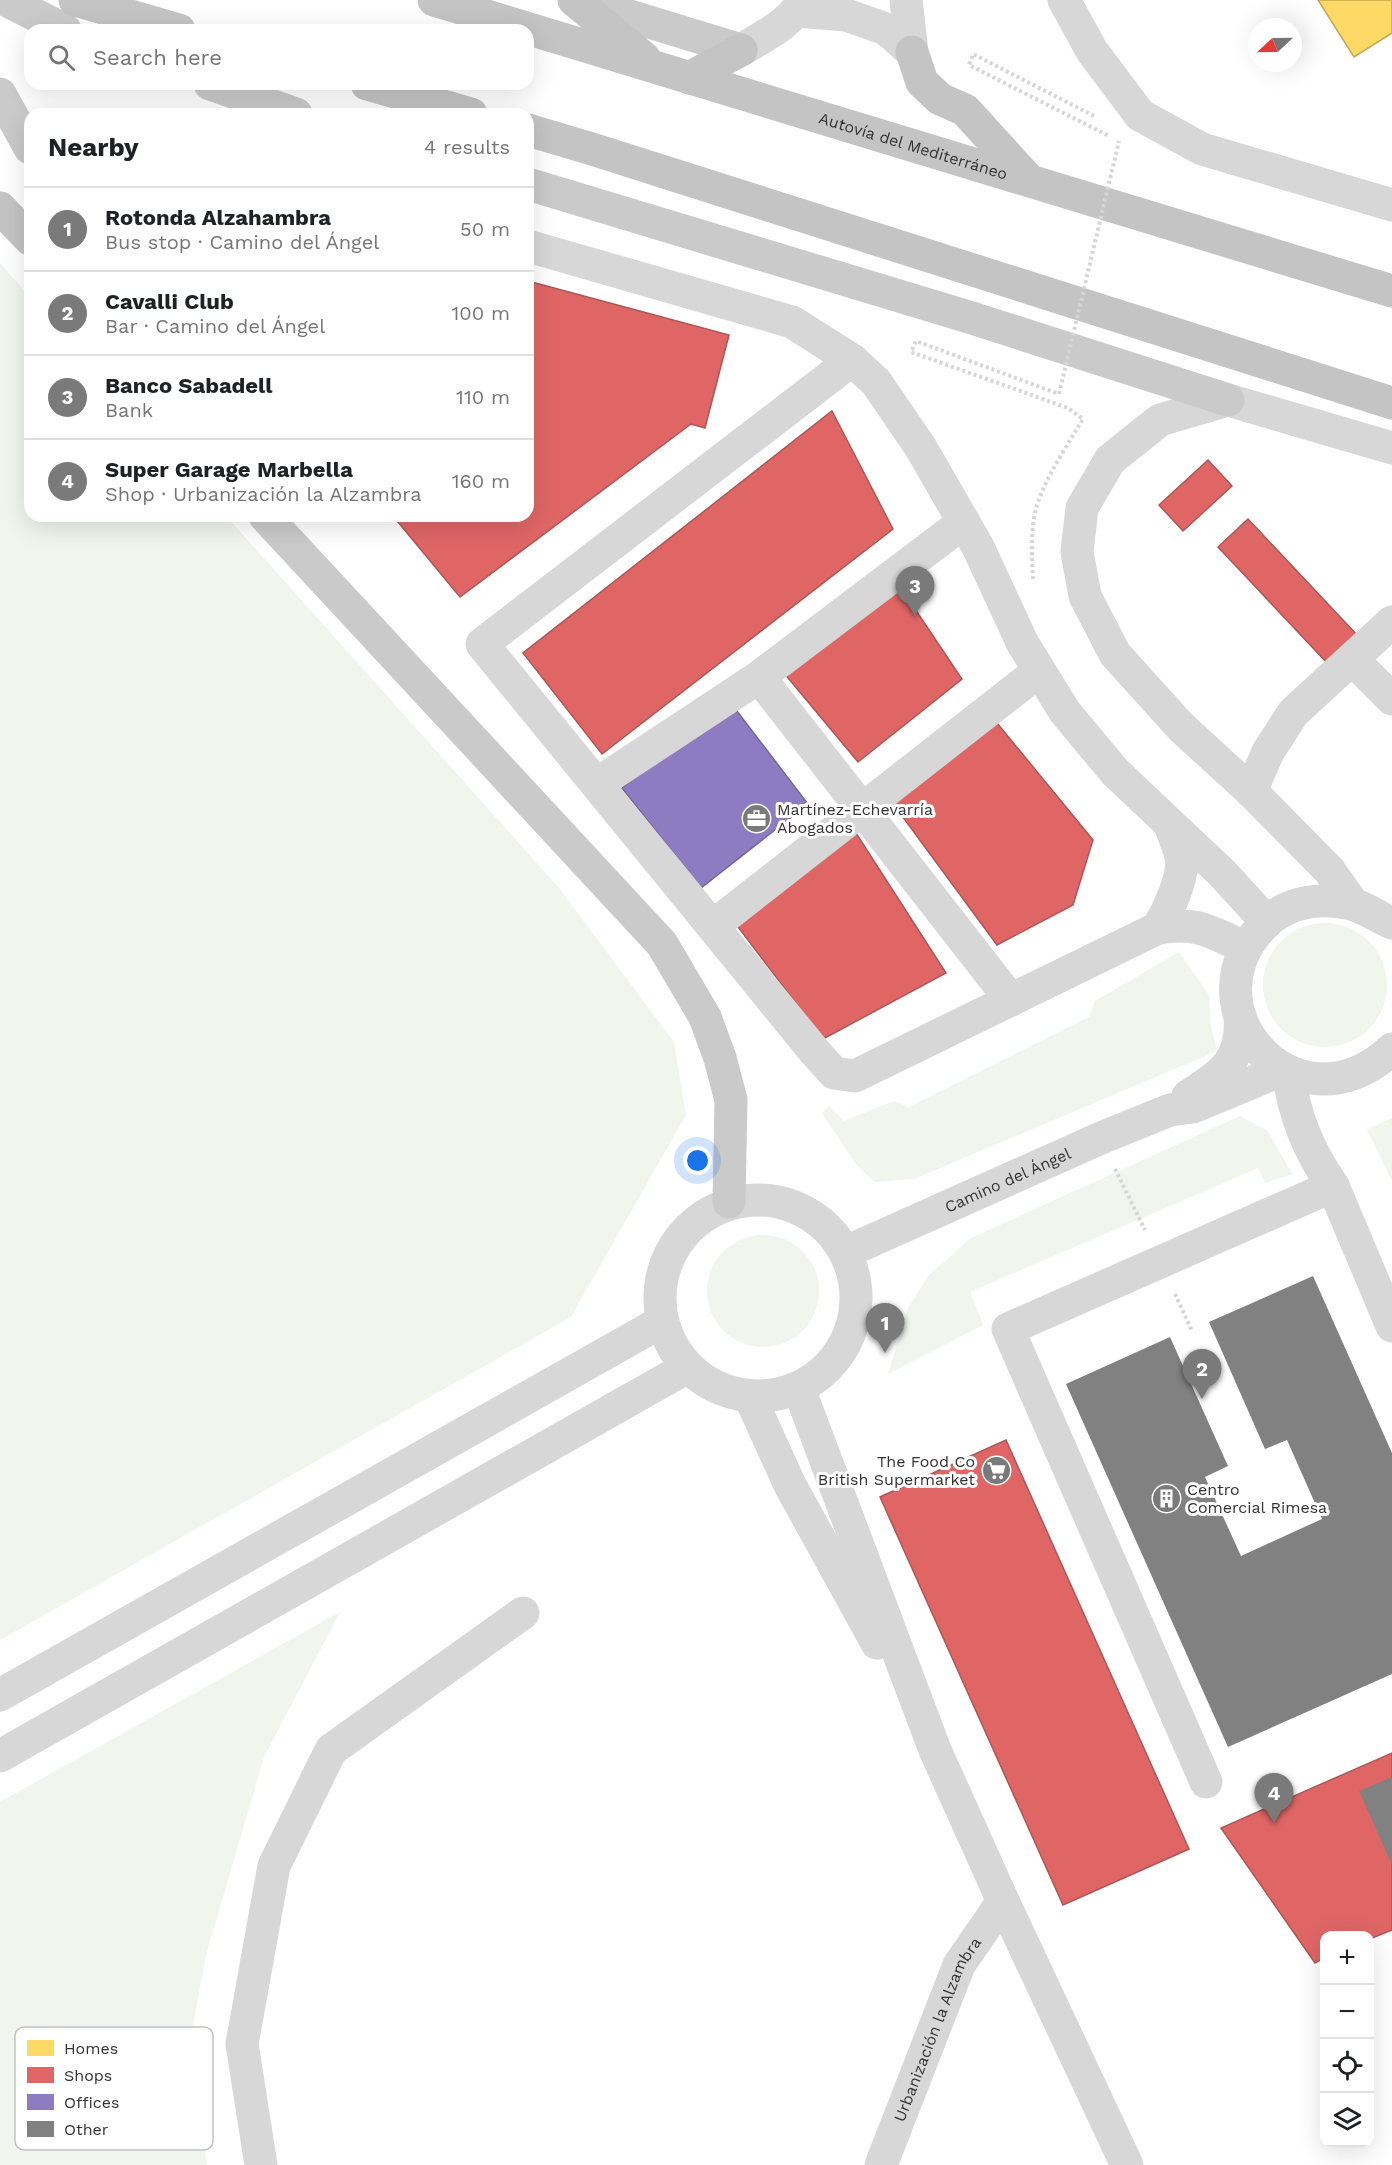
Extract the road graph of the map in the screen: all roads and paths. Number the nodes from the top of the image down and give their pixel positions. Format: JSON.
{"nodes":[{"id":1,"x":75,"y":0,"type":"edge"},
{"id":2,"x":434,"y":0,"type":"edge"},
{"id":3,"x":576,"y":0,"type":"edge"},
{"id":4,"x":906,"y":0,"type":"edge"},
{"id":5,"x":1064,"y":0,"type":"edge"},
{"id":6,"x":9,"y":3,"type":"edge"},
{"id":7,"x":801,"y":6,"type":"edge"},
{"id":8,"x":53,"y":24,"type":"edge"},
{"id":9,"x":158,"y":24,"type":"edge"},
{"id":10,"x":512,"y":24,"type":"edge"},
{"id":11,"x":534,"y":31,"type":"edge"},
{"id":12,"x":741,"y":50,"type":"junction"},
{"id":13,"x":912,"y":52,"type":"junction"},
{"id":14,"x":657,"y":69,"type":"junction"},
{"id":15,"x":689,"y":78,"type":"junction"},
{"id":16,"x":227,"y":90,"type":"edge"},
{"id":17,"x":388,"y":90,"type":"edge"},
{"id":18,"x":0,"y":94,"type":"edge"},
{"id":19,"x":279,"y":108,"type":"edge"},
{"id":20,"x":450,"y":108,"type":"edge"},
{"id":21,"x":1140,"y":115,"type":"junction"},
{"id":22,"x":534,"y":132,"type":"edge"},
{"id":23,"x":24,"y":137,"type":"edge"},
{"id":24,"x":1028,"y":179,"type":"junction"},
{"id":25,"x":534,"y":186,"type":"edge"},
{"id":26,"x":1392,"y":205,"type":"edge"},
{"id":27,"x":0,"y":208,"type":"edge"},
{"id":28,"x":24,"y":233,"type":"edge"},
{"id":29,"x":534,"y":248,"type":"edge"},
{"id":30,"x":1392,"y":291,"type":"edge"},
{"id":31,"x":852,"y":360,"type":"junction"},
{"id":32,"x":1228,"y":400,"type":"junction"},
{"id":33,"x":1392,"y":403,"type":"edge"},
{"id":34,"x":1392,"y":448,"type":"edge"},
{"id":35,"x":959,"y":513,"type":"junction"},
{"id":36,"x":272,"y":522,"type":"edge"},
{"id":37,"x":853,"y":581,"type":"dead end"},
{"id":38,"x":1036,"y":590,"type":"dead end"},
{"id":39,"x":1390,"y":627,"type":"edge"},
{"id":40,"x":1353,"y":660,"type":"junction"},
{"id":41,"x":1039,"y":671,"type":"junction"},
{"id":42,"x":759,"y":677,"type":"junction"},
{"id":43,"x":1392,"y":699,"type":"edge"},
{"id":44,"x":597,"y":784,"type":"junction"},
{"id":45,"x":1251,"y":791,"type":"junction"},
{"id":46,"x":862,"y":810,"type":"junction"},
{"id":47,"x":1170,"y":825,"type":"junction"},
{"id":48,"x":1379,"y":919,"type":"edge"},
{"id":49,"x":1267,"y":922,"type":"junction"},
{"id":50,"x":713,"y":926,"type":"junction"},
{"id":51,"x":1158,"y":928,"type":"junction"},
{"id":52,"x":1246,"y":948,"type":"junction"},
{"id":53,"x":1011,"y":1000,"type":"junction"},
{"id":54,"x":1240,"y":1016,"type":"junction"},
{"id":55,"x":1392,"y":1049,"type":"edge"},
{"id":56,"x":1293,"y":1073,"type":"junction"},
{"id":57,"x":1170,"y":1110,"type":"junction"},
{"id":58,"x":1326,"y":1167,"type":"junction"},
{"id":59,"x":729,"y":1202,"type":"junction"},
{"id":60,"x":846,"y":1252,"type":"junction"},
{"id":61,"x":661,"y":1322,"type":"junction"},
{"id":62,"x":1392,"y":1326,"type":"edge"},
{"id":63,"x":686,"y":1368,"type":"junction"},
{"id":64,"x":799,"y":1389,"type":"junction"},
{"id":65,"x":750,"y":1398,"type":"junction"},
{"id":66,"x":523,"y":1613,"type":"dead end"},
{"id":67,"x":0,"y":1695,"type":"edge"},
{"id":68,"x":935,"y":1750,"type":"junction"},
{"id":69,"x":0,"y":1756,"type":"edge"},
{"id":70,"x":1206,"y":1782,"type":"dead end"},
{"id":71,"x":1003,"y":1901,"type":"junction"},
{"id":72,"x":261,"y":2165,"type":"edge"},
{"id":73,"x":881,"y":2165,"type":"edge"},
{"id":74,"x":1127,"y":2165,"type":"edge"}],
"edges":[{"from":1,"to":9,"type":"highway"},
{"from":2,"to":10,"type":"highway","name":"Autovía del Mediterráneo"},
{"from":3,"to":12,"type":"main road"},
{"from":3,"to":14,"type":"highway"},
{"from":4,"to":13,"type":"street"},
{"from":5,"to":21,"type":"street"},
{"from":6,"to":8,"type":"main road"},
{"from":7,"to":12,"type":"street"},
{"from":7,"to":13,"type":"street"},
{"from":11,"to":14,"type":"highway","name":"Autovía del Mediterráneo"},
{"from":12,"to":15,"type":"highway"},
{"from":13,"to":24,"type":"highway"},
{"from":14,"to":15,"type":"highway","name":"Autovía del Mediterráneo"},
{"from":15,"to":24,"type":"highway","name":"Autovía del Mediterráneo"},
{"from":16,"to":19,"type":"main road"},
{"from":17,"to":20,"type":"highway"},
{"from":18,"to":23,"type":"main road"},
{"from":21,"to":26,"type":"street"},
{"from":21,"to":38,"type":"path","bridge":true},
{"from":22,"to":33,"type":"highway"},
{"from":24,"to":30,"type":"highway","name":"Autovía del Mediterráneo"},
{"from":25,"to":32,"type":"main road"},
{"from":27,"to":28,"type":"highway"},
{"from":29,"to":31,"type":"street"},
{"from":31,"to":35,"type":"street"},
{"from":31,"to":44,"type":"street"},
{"from":32,"to":34,"type":"street"},
{"from":32,"to":45,"type":"street"},
{"from":35,"to":37,"type":"street"},
{"from":35,"to":41,"type":"street"},
{"from":35,"to":42,"type":"street"},
{"from":36,"to":59,"type":"main road"},
{"from":39,"to":40,"type":"street"},
{"from":40,"to":43,"type":"street"},
{"from":40,"to":45,"type":"street"},
{"from":41,"to":46,"type":"street"},
{"from":41,"to":47,"type":"street"},
{"from":42,"to":44,"type":"street"},
{"from":42,"to":46,"type":"street"},
{"from":44,"to":50,"type":"street"},
{"from":45,"to":48,"type":"street"},
{"from":46,"to":50,"type":"street"},
{"from":46,"to":53,"type":"street"},
{"from":47,"to":49,"type":"street"},
{"from":47,"to":51,"type":"street"},
{"from":48,"to":49,"type":"street"},
{"from":49,"to":52,"type":"street"},
{"from":50,"to":53,"type":"street"},
{"from":51,"to":52,"type":"street"},
{"from":51,"to":53,"type":"street"},
{"from":52,"to":54,"type":"street"},
{"from":54,"to":56,"type":"street"},
{"from":54,"to":57,"type":"street","name":"Camino del Ángel"},
{"from":55,"to":56,"type":"street"},
{"from":56,"to":57,"type":"street","name":"Camino del Ángel"},
{"from":56,"to":58,"type":"street"},
{"from":57,"to":60,"type":"street","name":"Camino del Ángel"},
{"from":58,"to":62,"type":"street"},
{"from":58,"to":70,"type":"street"},
{"from":59,"to":60,"type":"street"},
{"from":59,"to":61,"type":"street"},
{"from":60,"to":64,"type":"street"},
{"from":61,"to":63,"type":"street"},
{"from":61,"to":67,"type":"street"},
{"from":63,"to":65,"type":"street"},
{"from":63,"to":69,"type":"street"},
{"from":64,"to":65,"type":"street"},
{"from":64,"to":68,"type":"street"},
{"from":65,"to":68,"type":"street"},
{"from":66,"to":72,"type":"street"},
{"from":68,"to":71,"type":"street"},
{"from":71,"to":73,"type":"street","name":"Urbanización la Alzambra"},
{"from":71,"to":74,"type":"street"}]}
